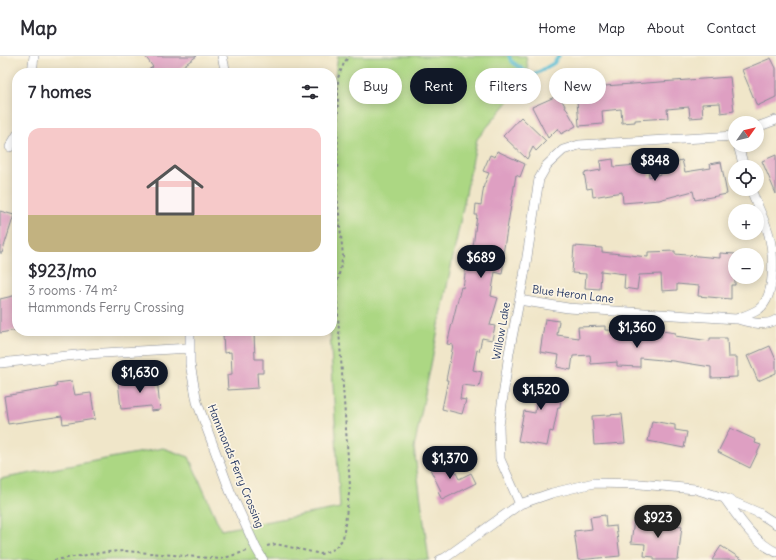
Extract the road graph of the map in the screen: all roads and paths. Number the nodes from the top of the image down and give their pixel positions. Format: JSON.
{"nodes":[{"id":1,"x":34,"y":56,"type":"edge"},
{"id":2,"x":222,"y":56,"type":"edge"},
{"id":3,"x":349,"y":56,"type":"edge"},
{"id":4,"x":33,"y":68,"type":"edge"},
{"id":5,"x":225,"y":68,"type":"edge"},
{"id":6,"x":337,"y":106,"type":"edge"},
{"id":7,"x":776,"y":120,"type":"edge"},
{"id":8,"x":764,"y":124,"type":"edge"},
{"id":9,"x":728,"y":137,"type":"edge"},
{"id":10,"x":12,"y":144,"type":"edge"},
{"id":11,"x":10,"y":147,"type":"dead end"},
{"id":12,"x":337,"y":195,"type":"edge"},
{"id":13,"x":754,"y":196,"type":"edge"},
{"id":14,"x":769,"y":236,"type":"junction"},
{"id":15,"x":776,"y":251,"type":"edge"},
{"id":16,"x":337,"y":283,"type":"edge"},
{"id":17,"x":519,"y":300,"type":"junction"},
{"id":18,"x":337,"y":302,"type":"edge"},
{"id":19,"x":736,"y":319,"type":"junction"},
{"id":20,"x":776,"y":320,"type":"edge"},
{"id":21,"x":190,"y":336,"type":"edge"},
{"id":22,"x":190,"y":348,"type":"junction"},
{"id":23,"x":0,"y":363,"type":"edge"},
{"id":24,"x":724,"y":498,"type":"junction"},
{"id":25,"x":520,"y":504,"type":"junction"},
{"id":26,"x":776,"y":524,"type":"edge"},
{"id":27,"x":256,"y":548,"type":"junction"},
{"id":28,"x":776,"y":552,"type":"edge"},
{"id":29,"x":54,"y":560,"type":"edge"},
{"id":30,"x":264,"y":560,"type":"edge"},
{"id":31,"x":440,"y":560,"type":"edge"}],
"edges":[{"from":1,"to":4,"type":"street"},
{"from":2,"to":5,"type":"street"},
{"from":3,"to":6,"type":"path"},
{"from":7,"to":8,"type":"street"},
{"from":9,"to":17,"type":"street","name":"Willow Lake"},
{"from":10,"to":11,"type":"street"},
{"from":12,"to":16,"type":"path"},
{"from":13,"to":14,"type":"street","name":"Blue Heron Lane"},
{"from":14,"to":15,"type":"street"},
{"from":14,"to":19,"type":"street","name":"Blue Heron Lane"},
{"from":17,"to":19,"type":"street","name":"Blue Heron Lane"},
{"from":17,"to":25,"type":"street","name":"Willow Lake"},
{"from":18,"to":27,"type":"path"},
{"from":19,"to":20,"type":"street"},
{"from":21,"to":22,"type":"street","name":"Hammonds Ferry Crossing"},
{"from":22,"to":23,"type":"street"},
{"from":22,"to":27,"type":"street","name":"Hammonds Ferry Crossing"},
{"from":24,"to":25,"type":"street"},
{"from":24,"to":26,"type":"street"},
{"from":24,"to":28,"type":"street"},
{"from":25,"to":31,"type":"street"},
{"from":27,"to":29,"type":"path"},
{"from":27,"to":30,"type":"street","name":"Hammonds Ferry Crossing"}]}
